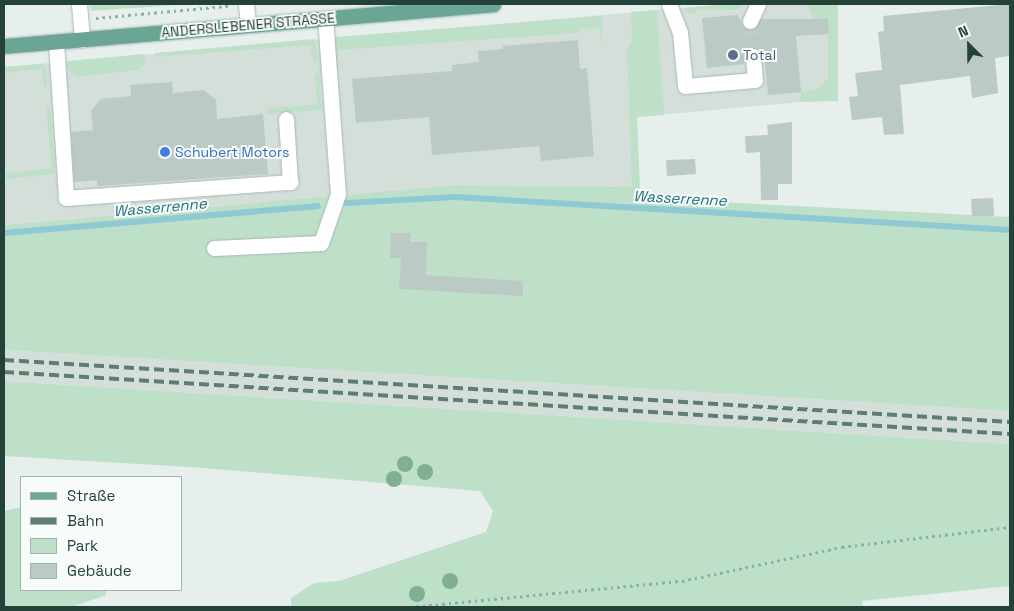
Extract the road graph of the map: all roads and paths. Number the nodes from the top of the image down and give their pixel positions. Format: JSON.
{"nodes":[{"id":1,"x":240,"y":4,"type":"edge"},
{"id":2,"x":493,"y":4,"type":"edge"},
{"id":3,"x":669,"y":4,"type":"edge"},
{"id":4,"x":758,"y":4,"type":"edge"},
{"id":5,"x":412,"y":7,"type":"edge"},
{"id":6,"x":79,"y":11,"type":"edge"},
{"id":7,"x":325,"y":18,"type":"junction"},
{"id":8,"x":750,"y":21,"type":"tunnel mouth"},
{"id":9,"x":248,"y":25,"type":"junction"},
{"id":10,"x":82,"y":40,"type":"junction"},
{"id":11,"x":56,"y":42,"type":"junction"},
{"id":12,"x":4,"y":46,"type":"edge"},
{"id":13,"x":753,"y":56,"type":"tunnel mouth"},
{"id":14,"x":286,"y":119,"type":"dead end"},
{"id":15,"x":214,"y":248,"type":"dead end"},
{"id":16,"x":1010,"y":528,"type":"edge"},
{"id":17,"x":410,"y":607,"type":"edge"}],
"edges":[{"from":1,"to":6,"type":"path"},
{"from":1,"to":9,"type":"street"},
{"from":2,"to":5,"type":"main road","name":"ANDERSLEBENER STRASSE"},
{"from":3,"to":13,"type":"street"},
{"from":4,"to":8,"type":"street"},
{"from":5,"to":7,"type":"main road","name":"ANDERSLEBENER STRASSE"},
{"from":6,"to":10,"type":"street"},
{"from":7,"to":9,"type":"main road","name":"ANDERSLEBENER STRASSE"},
{"from":7,"to":15,"type":"street"},
{"from":9,"to":10,"type":"main road","name":"ANDERSLEBENER STRASSE"},
{"from":10,"to":11,"type":"main road","name":"ANDERSLEBENER STRASSE"},
{"from":11,"to":12,"type":"main road","name":"ANDERSLEBENER STRASSE"},
{"from":11,"to":14,"type":"street"},
{"from":16,"to":17,"type":"path"}]}
